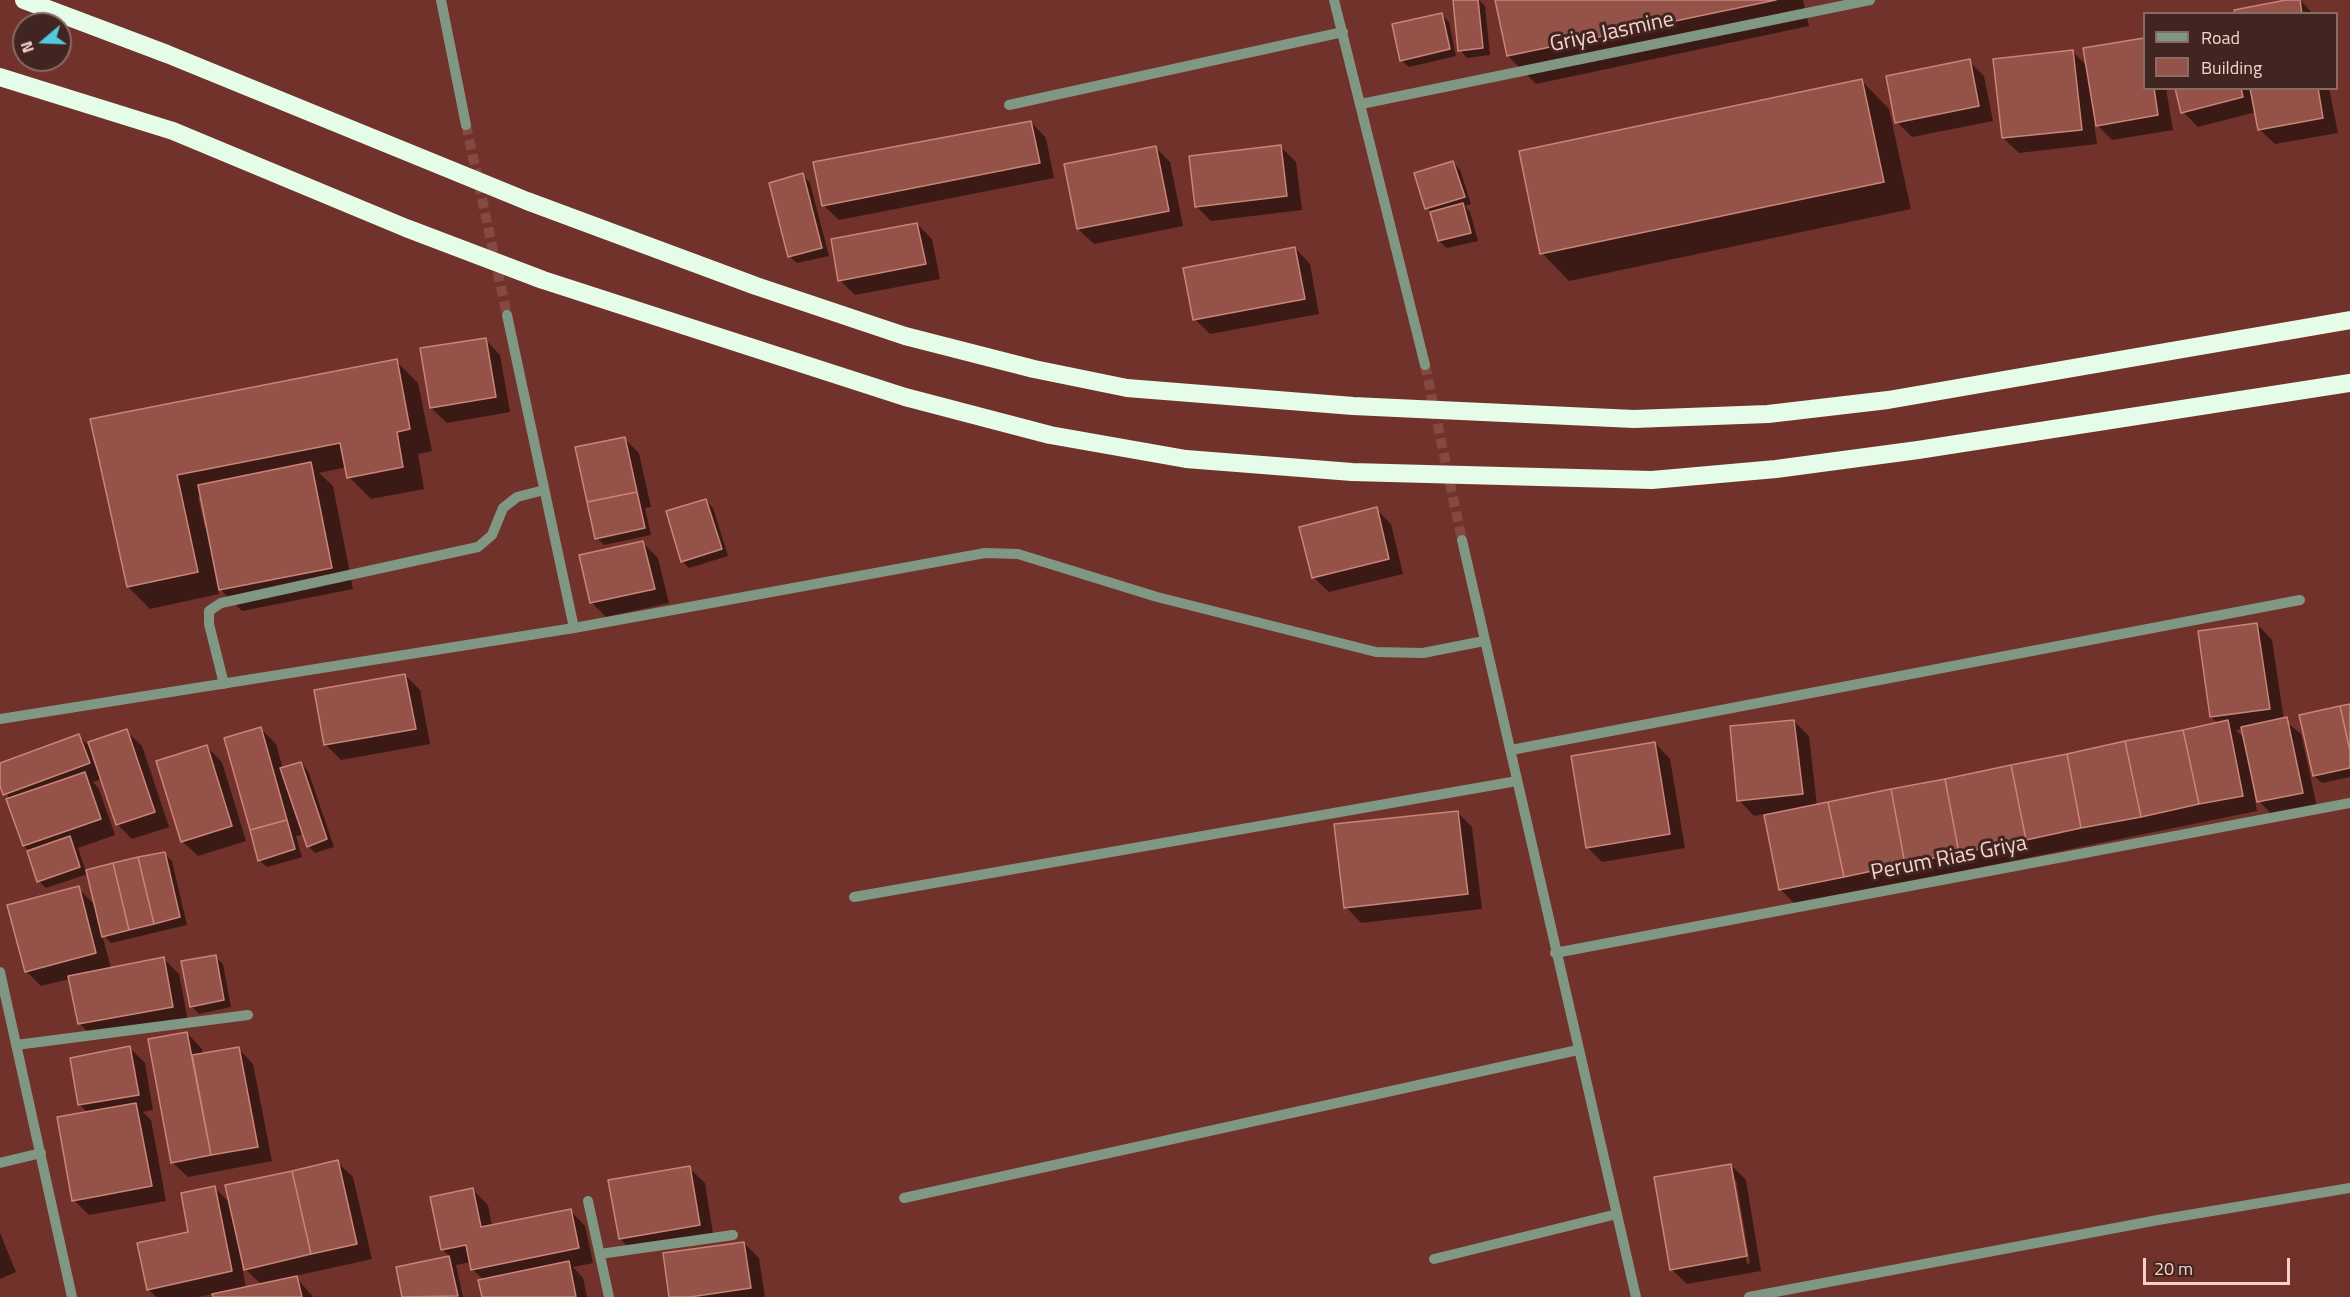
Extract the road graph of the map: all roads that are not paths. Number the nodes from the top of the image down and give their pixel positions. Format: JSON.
{"nodes":[{"id":1,"x":24,"y":0,"type":"edge"},
{"id":2,"x":441,"y":0,"type":"edge"},
{"id":3,"x":1334,"y":0,"type":"edge"},
{"id":4,"x":1870,"y":0,"type":"edge"},
{"id":5,"x":1342,"y":32,"type":"junction"},
{"id":6,"x":0,"y":77,"type":"edge"},
{"id":7,"x":1361,"y":104,"type":"junction"},
{"id":8,"x":1009,"y":105,"type":"dead end"},
{"id":9,"x":466,"y":125,"type":"tunnel mouth"},
{"id":10,"x":507,"y":315,"type":"tunnel mouth"},
{"id":11,"x":2350,"y":320,"type":"edge"},
{"id":12,"x":1425,"y":365,"type":"tunnel mouth"},
{"id":13,"x":2350,"y":383,"type":"edge"},
{"id":14,"x":544,"y":490,"type":"junction"},
{"id":15,"x":1462,"y":540,"type":"tunnel mouth"},
{"id":16,"x":2300,"y":600,"type":"dead end"},
{"id":17,"x":574,"y":628,"type":"junction"},
{"id":18,"x":1484,"y":641,"type":"junction"},
{"id":19,"x":224,"y":684,"type":"junction"},
{"id":20,"x":0,"y":719,"type":"edge"},
{"id":21,"x":1511,"y":750,"type":"junction"},
{"id":22,"x":1517,"y":781,"type":"junction"},
{"id":23,"x":2350,"y":803,"type":"edge"},
{"id":24,"x":854,"y":897,"type":"dead end"},
{"id":25,"x":1555,"y":953,"type":"junction"},
{"id":26,"x":0,"y":972,"type":"edge"},
{"id":27,"x":248,"y":1015,"type":"dead end"},
{"id":28,"x":16,"y":1045,"type":"junction"},
{"id":29,"x":1578,"y":1050,"type":"junction"},
{"id":30,"x":41,"y":1154,"type":"junction"},
{"id":31,"x":0,"y":1162,"type":"edge"},
{"id":32,"x":2350,"y":1188,"type":"edge"},
{"id":33,"x":904,"y":1198,"type":"dead end"},
{"id":34,"x":588,"y":1201,"type":"dead end"},
{"id":35,"x":1617,"y":1214,"type":"junction"},
{"id":36,"x":733,"y":1235,"type":"dead end"},
{"id":37,"x":600,"y":1254,"type":"junction"},
{"id":38,"x":1434,"y":1259,"type":"dead end"},
{"id":39,"x":72,"y":1297,"type":"edge"},
{"id":40,"x":609,"y":1297,"type":"edge"},
{"id":41,"x":1636,"y":1297,"type":"edge"},
{"id":42,"x":1749,"y":1297,"type":"edge"}],
"edges":[{"from":1,"to":11,"type":"highway"},
{"from":2,"to":9,"type":"street"},
{"from":3,"to":5,"type":"street"},
{"from":4,"to":7,"type":"street","name":"Griya Jasmine"},
{"from":5,"to":7,"type":"street"},
{"from":5,"to":8,"type":"street"},
{"from":6,"to":13,"type":"highway"},
{"from":7,"to":12,"type":"street"},
{"from":10,"to":14,"type":"street"},
{"from":14,"to":17,"type":"street"},
{"from":14,"to":19,"type":"street"},
{"from":15,"to":18,"type":"street"},
{"from":16,"to":21,"type":"street"},
{"from":17,"to":18,"type":"street"},
{"from":17,"to":19,"type":"street"},
{"from":18,"to":21,"type":"street"},
{"from":19,"to":20,"type":"street"},
{"from":21,"to":22,"type":"street"},
{"from":22,"to":24,"type":"street"},
{"from":22,"to":25,"type":"street"},
{"from":23,"to":25,"type":"street","name":"Perum Rias Griya"},
{"from":25,"to":29,"type":"street"},
{"from":26,"to":28,"type":"street"},
{"from":27,"to":28,"type":"street"},
{"from":28,"to":30,"type":"street"},
{"from":29,"to":33,"type":"street"},
{"from":29,"to":35,"type":"street"},
{"from":30,"to":31,"type":"street"},
{"from":30,"to":39,"type":"street"},
{"from":32,"to":42,"type":"street"},
{"from":34,"to":37,"type":"street"},
{"from":35,"to":38,"type":"street"},
{"from":35,"to":41,"type":"street"},
{"from":36,"to":37,"type":"street"},
{"from":37,"to":40,"type":"street"}]}
